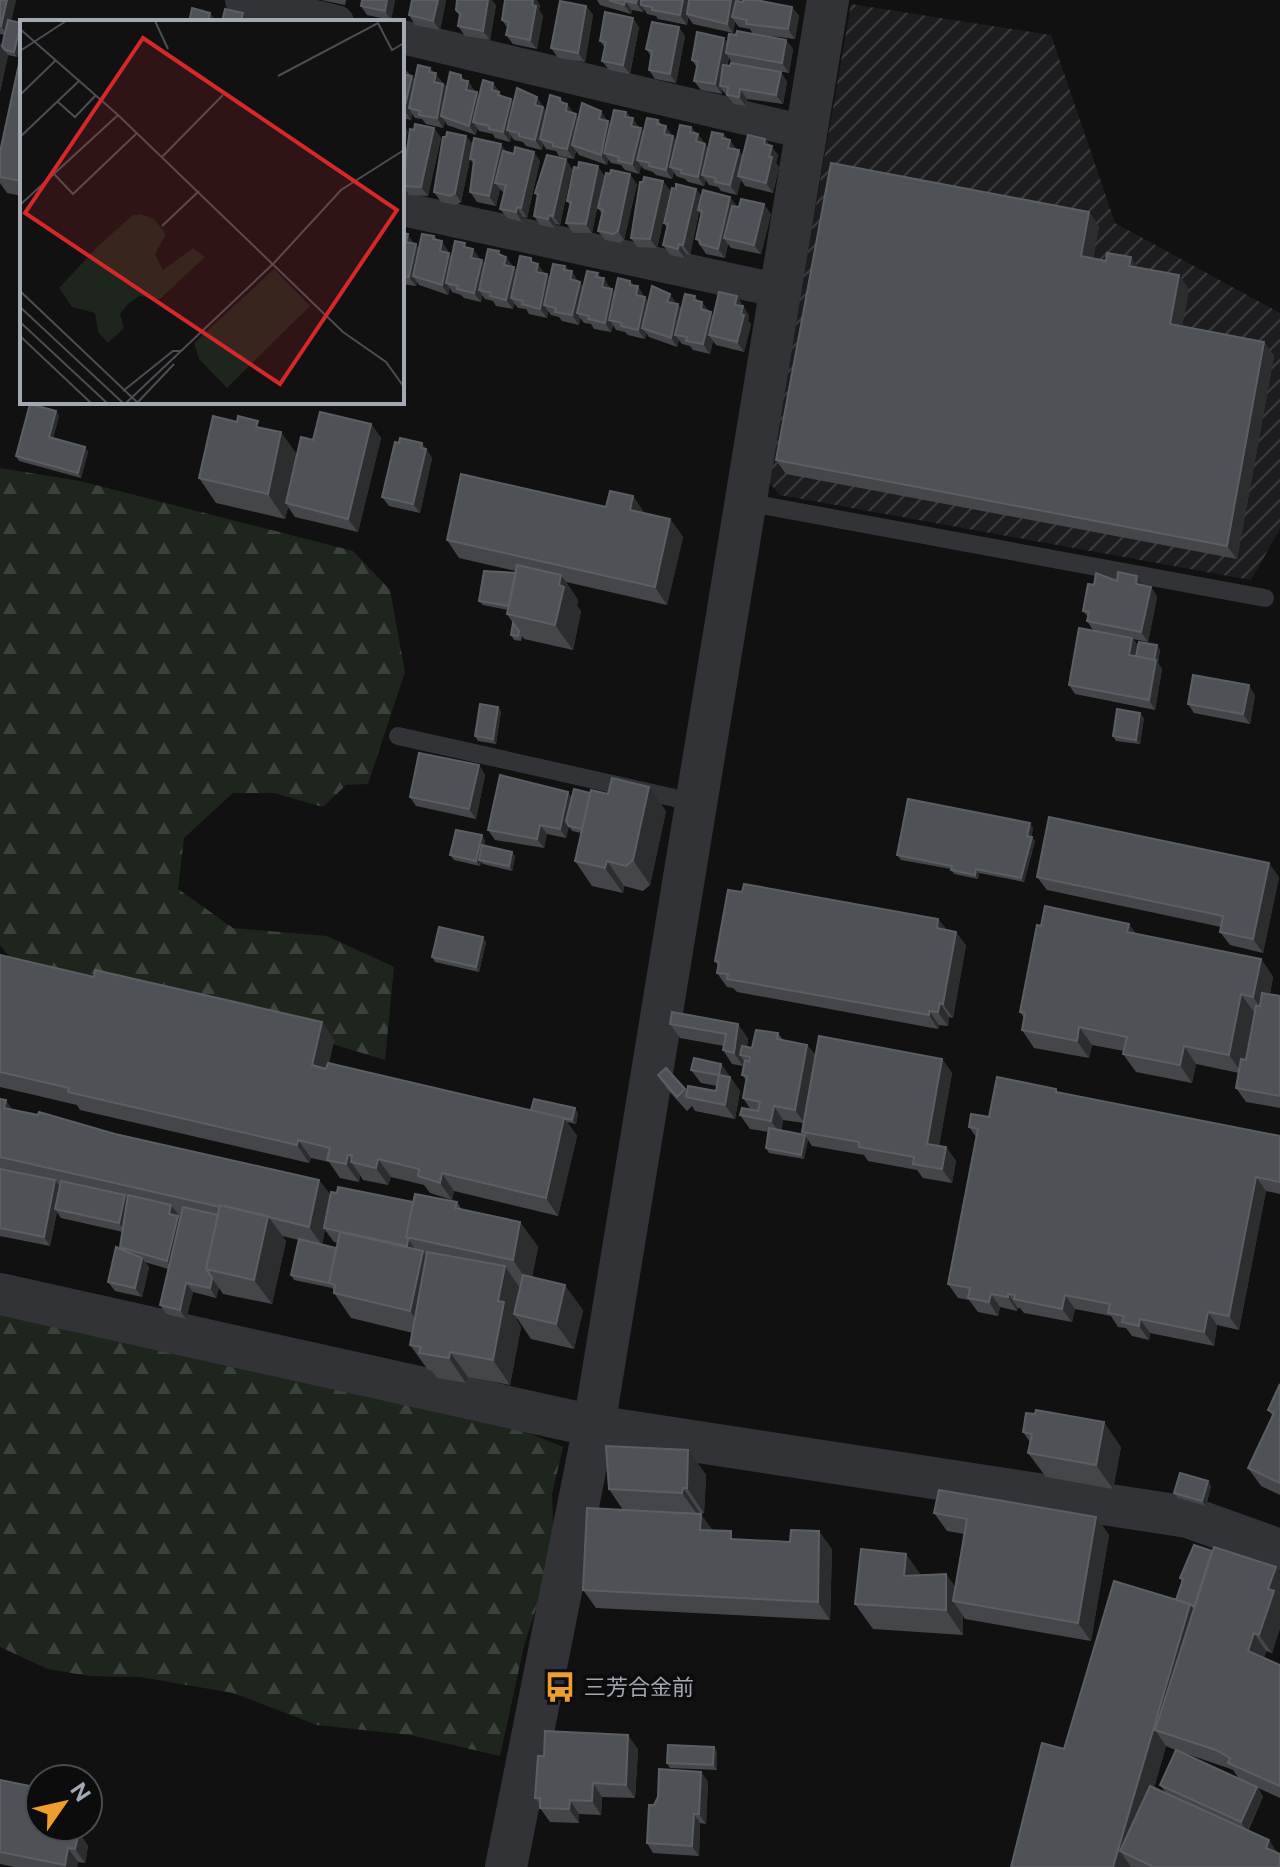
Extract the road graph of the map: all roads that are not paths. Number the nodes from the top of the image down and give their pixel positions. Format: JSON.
{"nodes":[{"id":1,"x":242,"y":0,"type":"edge"},
{"id":2,"x":828,"y":0,"type":"edge"},
{"id":3,"x":293,"y":17,"type":"edge"},
{"id":4,"x":319,"y":20,"type":"edge"},
{"id":5,"x":404,"y":37,"type":"edge"},
{"id":6,"x":809,"y":133,"type":"junction"},
{"id":7,"x":404,"y":209,"type":"edge"},
{"id":8,"x":781,"y":291,"type":"junction"},
{"id":9,"x":745,"y":502,"type":"junction"},
{"id":10,"x":1265,"y":598,"type":"dead end"},
{"id":11,"x":398,"y":736,"type":"dead end"},
{"id":12,"x":697,"y":803,"type":"junction"},
{"id":13,"x":0,"y":1294,"type":"edge"},
{"id":14,"x":594,"y":1426,"type":"junction"},
{"id":15,"x":1280,"y":1550,"type":"edge"},
{"id":16,"x":506,"y":1867,"type":"edge"}],
"edges":[{"from":1,"to":3,"type":"street"},
{"from":2,"to":6,"type":"street"},
{"from":3,"to":4,"type":"street"},
{"from":5,"to":6,"type":"street"},
{"from":6,"to":8,"type":"street"},
{"from":7,"to":8,"type":"street"},
{"from":8,"to":9,"type":"street"},
{"from":9,"to":10,"type":"lane"},
{"from":9,"to":12,"type":"street"},
{"from":11,"to":12,"type":"lane"},
{"from":12,"to":14,"type":"street"},
{"from":13,"to":14,"type":"street"},
{"from":14,"to":15,"type":"street"},
{"from":14,"to":16,"type":"street"}]}
